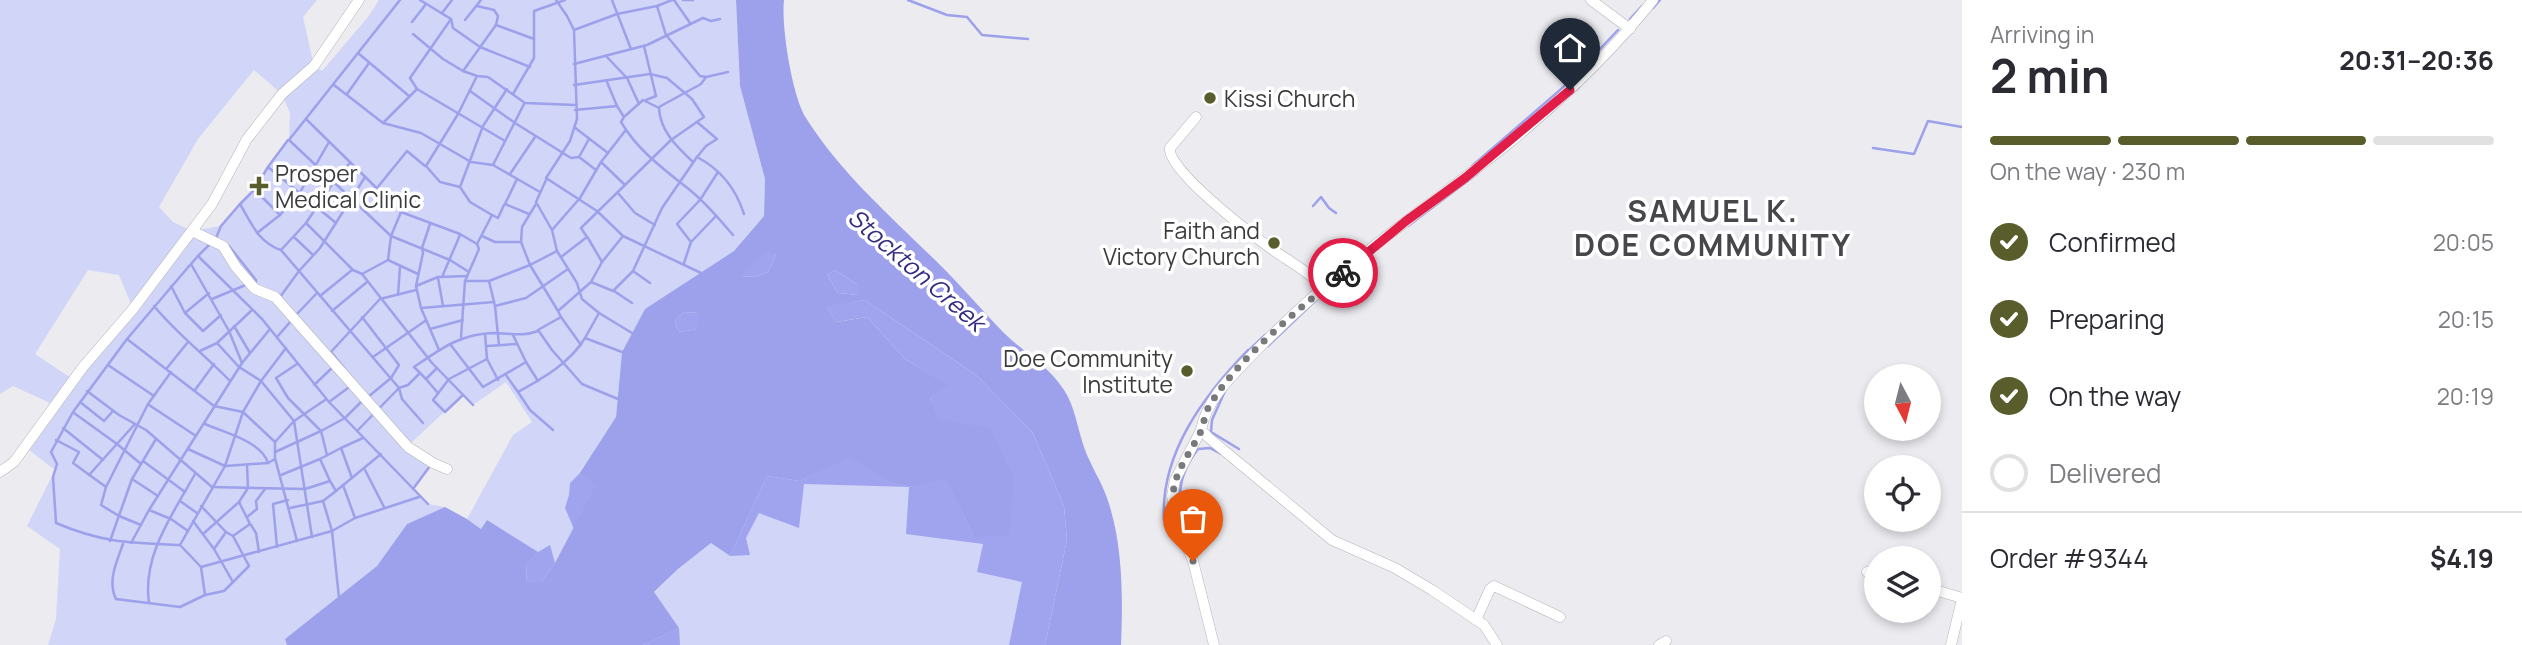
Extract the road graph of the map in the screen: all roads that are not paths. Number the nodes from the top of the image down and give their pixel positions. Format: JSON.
{"nodes":[{"id":1,"x":359,"y":0,"type":"edge"},
{"id":2,"x":1591,"y":0,"type":"edge"},
{"id":3,"x":1653,"y":0,"type":"edge"},
{"id":4,"x":1630,"y":29,"type":"junction"},
{"id":5,"x":1196,"y":117,"type":"dead end"},
{"id":6,"x":192,"y":231,"type":"junction"},
{"id":7,"x":1321,"y":291,"type":"junction"},
{"id":8,"x":1201,"y":430,"type":"junction"},
{"id":9,"x":447,"y":469,"type":"dead end"},
{"id":10,"x":0,"y":471,"type":"edge"},
{"id":11,"x":1941,"y":592,"type":"edge"},
{"id":12,"x":1962,"y":599,"type":"edge"},
{"id":13,"x":1560,"y":617,"type":"dead end"},
{"id":14,"x":1476,"y":620,"type":"junction"},
{"id":15,"x":1214,"y":645,"type":"edge"},
{"id":16,"x":1497,"y":645,"type":"edge"},
{"id":17,"x":1951,"y":645,"type":"edge"}],
"edges":[{"from":1,"to":6,"type":"street"},
{"from":2,"to":4,"type":"street"},
{"from":3,"to":4,"type":"street"},
{"from":4,"to":7,"type":"street"},
{"from":5,"to":7,"type":"street"},
{"from":6,"to":9,"type":"street"},
{"from":6,"to":10,"type":"street"},
{"from":7,"to":8,"type":"street"},
{"from":8,"to":14,"type":"street"},
{"from":8,"to":15,"type":"street"},
{"from":11,"to":12,"type":"street"},
{"from":12,"to":17,"type":"street"},
{"from":13,"to":14,"type":"street"},
{"from":14,"to":16,"type":"street"}]}
